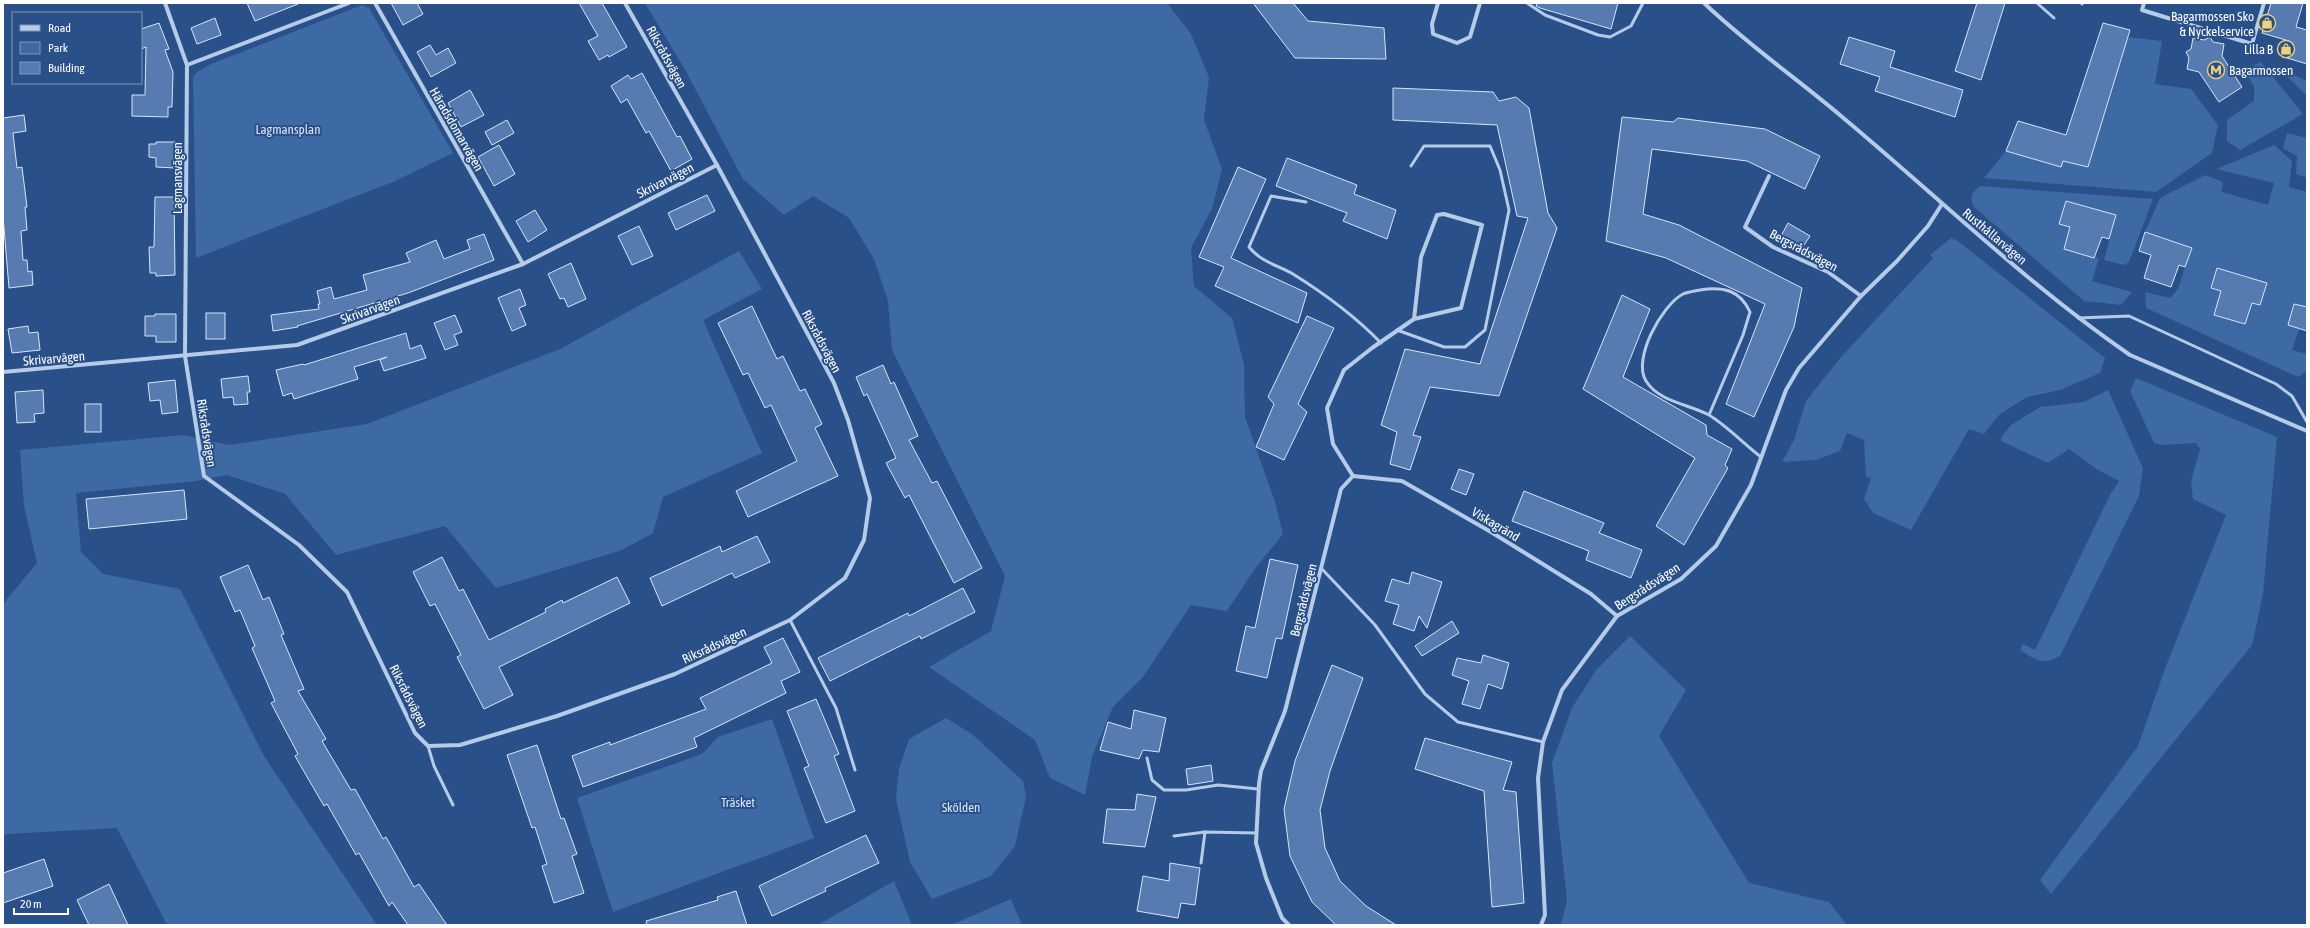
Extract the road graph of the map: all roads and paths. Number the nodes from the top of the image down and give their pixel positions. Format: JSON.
{"nodes":[{"id":1,"x":165,"y":3,"type":"edge"},
{"id":2,"x":349,"y":3,"type":"edge"},
{"id":3,"x":375,"y":3,"type":"edge"},
{"id":4,"x":625,"y":3,"type":"edge"},
{"id":5,"x":1438,"y":3,"type":"edge"},
{"id":6,"x":1480,"y":3,"type":"edge"},
{"id":7,"x":1527,"y":3,"type":"edge"},
{"id":8,"x":1643,"y":3,"type":"edge"},
{"id":9,"x":1704,"y":3,"type":"edge"},
{"id":10,"x":2037,"y":3,"type":"edge"},
{"id":11,"x":2144,"y":3,"type":"edge"},
{"id":12,"x":2264,"y":3,"type":"edge"},
{"id":13,"x":2054,"y":18,"type":"dead end"},
{"id":14,"x":187,"y":65,"type":"junction"},
{"id":15,"x":716,"y":165,"type":"junction"},
{"id":16,"x":1411,"y":166,"type":"dead end"},
{"id":17,"x":1769,"y":176,"type":"dead end"},
{"id":18,"x":1306,"y":202,"type":"dead end"},
{"id":19,"x":1942,"y":204,"type":"junction"},
{"id":20,"x":523,"y":264,"type":"junction"},
{"id":21,"x":1861,"y":296,"type":"junction"},
{"id":22,"x":2078,"y":318,"type":"junction"},
{"id":23,"x":1414,"y":319,"type":"junction"},
{"id":24,"x":1398,"y":330,"type":"junction"},
{"id":25,"x":1381,"y":343,"type":"junction"},
{"id":26,"x":185,"y":356,"type":"junction"},
{"id":27,"x":3,"y":372,"type":"edge"},
{"id":28,"x":1709,"y":415,"type":"junction"},
{"id":29,"x":2307,"y":422,"type":"edge"},
{"id":30,"x":2307,"y":431,"type":"edge"},
{"id":31,"x":1761,"y":457,"type":"junction"},
{"id":32,"x":1353,"y":476,"type":"junction"},
{"id":33,"x":1321,"y":568,"type":"junction"},
{"id":34,"x":1617,"y":616,"type":"junction"},
{"id":35,"x":790,"y":620,"type":"junction"},
{"id":36,"x":1543,"y":742,"type":"junction"},
{"id":37,"x":428,"y":746,"type":"junction"},
{"id":38,"x":1147,"y":758,"type":"dead end"},
{"id":39,"x":855,"y":770,"type":"dead end"},
{"id":40,"x":1258,"y":789,"type":"junction"},
{"id":41,"x":453,"y":805,"type":"dead end"},
{"id":42,"x":1205,"y":832,"type":"junction"},
{"id":43,"x":1256,"y":833,"type":"junction"},
{"id":44,"x":1174,"y":836,"type":"dead end"},
{"id":45,"x":1201,"y":863,"type":"dead end"},
{"id":46,"x":1289,"y":925,"type":"edge"},
{"id":47,"x":1541,"y":925,"type":"edge"}],
"edges":[{"from":1,"to":14,"type":"street","name":"Lagmansvägen"},
{"from":2,"to":14,"type":"street"},
{"from":3,"to":20,"type":"street","name":"Häradsdomarvägen"},
{"from":4,"to":15,"type":"street","name":"Riksrådsvägen"},
{"from":5,"to":6,"type":"street"},
{"from":7,"to":8,"type":"lane"},
{"from":9,"to":19,"type":"street","name":"Rusthållarvägen"},
{"from":10,"to":13,"type":"lane"},
{"from":11,"to":12,"type":"street"},
{"from":14,"to":26,"type":"street","name":"Lagmansvägen"},
{"from":15,"to":20,"type":"street","name":"Skrivarvägen"},
{"from":15,"to":35,"type":"street","name":"Riksrådsvägen"},
{"from":16,"to":24,"type":"lane"},
{"from":17,"to":21,"type":"street","name":"Bergsrådsvägen"},
{"from":18,"to":25,"type":"lane"},
{"from":19,"to":21,"type":"street","name":"Bergsrådsvägen"},
{"from":19,"to":22,"type":"street","name":"Rusthållarvägen"},
{"from":20,"to":26,"type":"street","name":"Skrivarvägen"},
{"from":21,"to":31,"type":"street","name":"Bergsrådsvägen"},
{"from":22,"to":29,"type":"lane"},
{"from":22,"to":30,"type":"street","name":"Rusthållarvägen"},
{"from":23,"to":23,"type":"street"},
{"from":23,"to":24,"type":"street"},
{"from":24,"to":25,"type":"street"},
{"from":25,"to":32,"type":"street"},
{"from":26,"to":27,"type":"street","name":"Skrivarvägen"},
{"from":26,"to":37,"type":"street","name":"Riksrådsvägen"},
{"from":28,"to":28,"type":"lane"},
{"from":28,"to":31,"type":"lane"},
{"from":31,"to":34,"type":"street","name":"Bergsrådsvägen"},
{"from":32,"to":33,"type":"street","name":"Bergsrådsvägen"},
{"from":32,"to":34,"type":"street","name":"Viskagränd"},
{"from":33,"to":36,"type":"lane"},
{"from":33,"to":40,"type":"street","name":"Bergsrådsvägen"},
{"from":34,"to":36,"type":"street","name":"Bergsrådsvägen"},
{"from":35,"to":37,"type":"street","name":"Riksrådsvägen"},
{"from":35,"to":39,"type":"lane"},
{"from":36,"to":47,"type":"street","name":"Bergsrådsvägen"},
{"from":37,"to":41,"type":"lane"},
{"from":38,"to":40,"type":"lane"},
{"from":40,"to":43,"type":"street","name":"Bergsrådsvägen"},
{"from":42,"to":43,"type":"lane"},
{"from":42,"to":44,"type":"lane"},
{"from":42,"to":45,"type":"lane"},
{"from":43,"to":46,"type":"street","name":"Bergsrådsvägen"}]}
